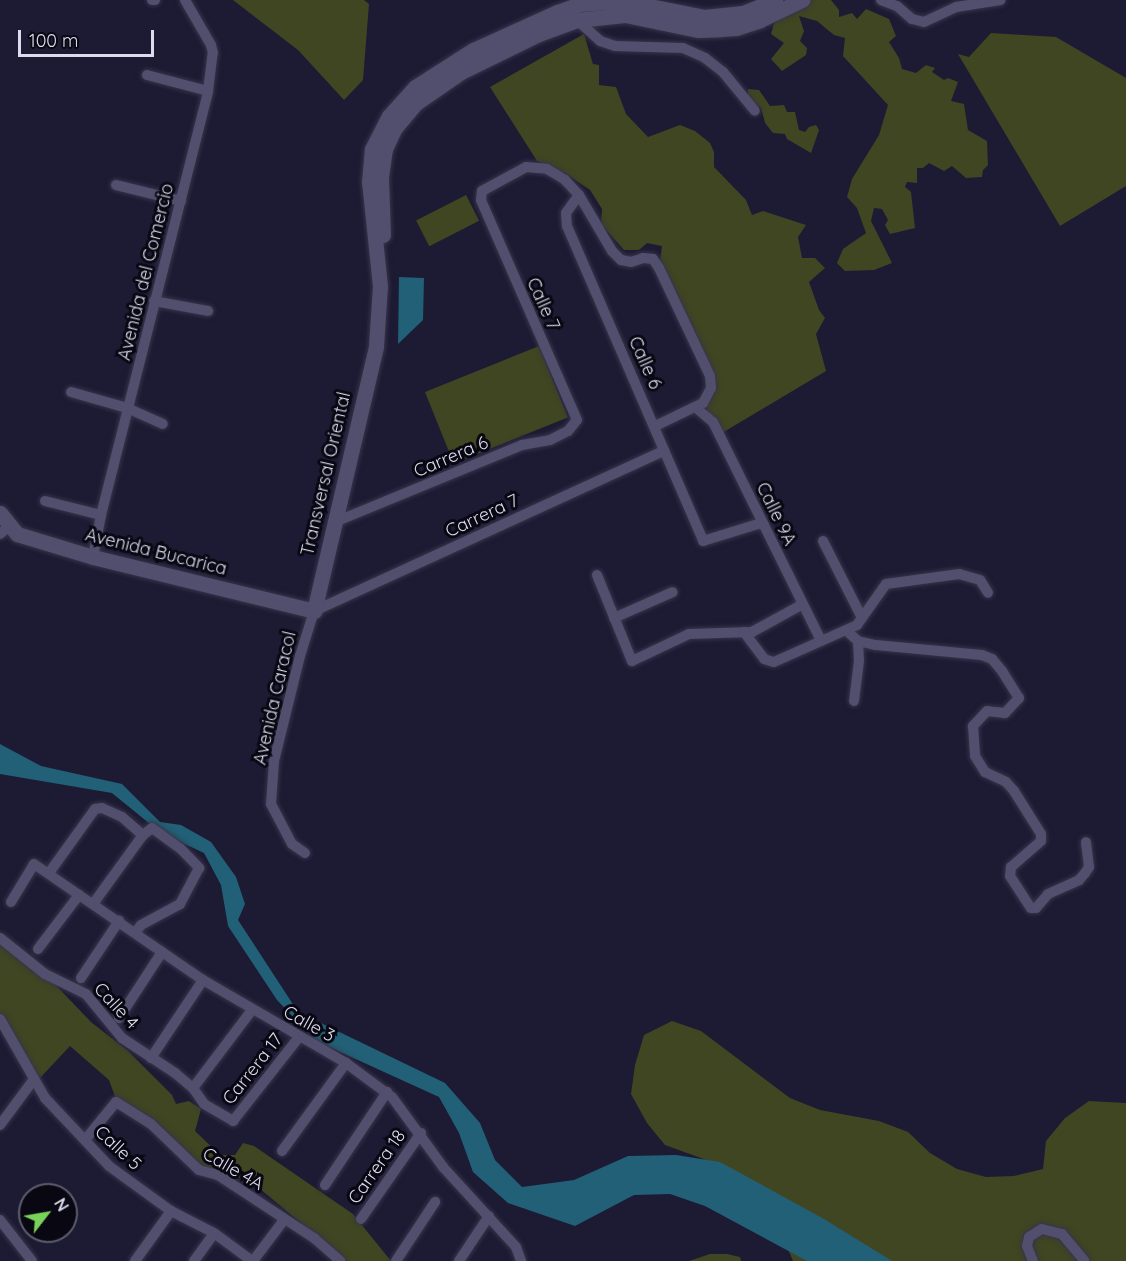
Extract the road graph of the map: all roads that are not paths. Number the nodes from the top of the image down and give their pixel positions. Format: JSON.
{"nodes":[{"id":1,"x":185,"y":0,"type":"edge"},
{"id":2,"x":776,"y":0,"type":"edge"},
{"id":3,"x":802,"y":0,"type":"edge"},
{"id":4,"x":881,"y":0,"type":"edge"},
{"id":5,"x":1000,"y":0,"type":"edge"},
{"id":6,"x":577,"y":20,"type":"junction"},
{"id":7,"x":147,"y":75,"type":"dead end"},
{"id":8,"x":208,"y":91,"type":"junction"},
{"id":9,"x":755,"y":111,"type":"dead end"},
{"id":10,"x":116,"y":185,"type":"dead end"},
{"id":11,"x":579,"y":195,"type":"junction"},
{"id":12,"x":181,"y":201,"type":"junction"},
{"id":13,"x":154,"y":301,"type":"junction"},
{"id":14,"x":208,"y":311,"type":"dead end"},
{"id":15,"x":376,"y":346,"type":"junction"},
{"id":16,"x":71,"y":392,"type":"dead end"},
{"id":17,"x":695,"y":407,"type":"junction"},
{"id":18,"x":127,"y":408,"type":"junction"},
{"id":19,"x":577,"y":420,"type":"joint"},
{"id":20,"x":163,"y":424,"type":"dead end"},
{"id":21,"x":654,"y":426,"type":"junction"},
{"id":22,"x":664,"y":451,"type":"junction"},
{"id":23,"x":45,"y":501,"type":"dead end"},
{"id":24,"x":0,"y":513,"type":"edge"},
{"id":25,"x":101,"y":515,"type":"junction"},
{"id":26,"x":335,"y":522,"type":"junction"},
{"id":27,"x":761,"y":523,"type":"junction"},
{"id":28,"x":4,"y":530,"type":"edge"},
{"id":29,"x":97,"y":532,"type":"junction"},
{"id":30,"x":823,"y":542,"type":"dead end"},
{"id":31,"x":73,"y":551,"type":"junction"},
{"id":32,"x":93,"y":556,"type":"junction"},
{"id":33,"x":597,"y":575,"type":"dead end"},
{"id":34,"x":673,"y":592,"type":"dead end"},
{"id":35,"x":988,"y":593,"type":"dead end"},
{"id":36,"x":803,"y":604,"type":"junction"},
{"id":37,"x":314,"y":611,"type":"junction"},
{"id":38,"x":614,"y":618,"type":"junction"},
{"id":39,"x":862,"y":618,"type":"junction"},
{"id":40,"x":846,"y":630,"type":"junction"},
{"id":41,"x":744,"y":632,"type":"junction"},
{"id":42,"x":821,"y":641,"type":"junction"},
{"id":43,"x":858,"y":641,"type":"junction"},
{"id":44,"x":854,"y":701,"type":"dead end"},
{"id":45,"x":143,"y":835,"type":"junction"},
{"id":46,"x":1086,"y":842,"type":"dead end"},
{"id":47,"x":305,"y":853,"type":"dead end"},
{"id":48,"x":49,"y":873,"type":"junction"},
{"id":49,"x":79,"y":895,"type":"junction"},
{"id":50,"x":11,"y":902,"type":"dead end"},
{"id":51,"x":93,"y":904,"type":"junction"},
{"id":52,"x":119,"y":921,"type":"junction"},
{"id":53,"x":136,"y":932,"type":"junction"},
{"id":54,"x":0,"y":938,"type":"edge"},
{"id":55,"x":38,"y":949,"type":"dead end"},
{"id":56,"x":162,"y":952,"type":"junction"},
{"id":57,"x":81,"y":978,"type":"dead end"},
{"id":58,"x":204,"y":980,"type":"junction"},
{"id":59,"x":252,"y":1010,"type":"junction"},
{"id":60,"x":119,"y":1018,"type":"dead end"},
{"id":61,"x":0,"y":1019,"type":"edge"},
{"id":62,"x":299,"y":1037,"type":"junction"},
{"id":63,"x":151,"y":1058,"type":"junction"},
{"id":64,"x":345,"y":1063,"type":"junction"},
{"id":65,"x":34,"y":1079,"type":"junction"},
{"id":66,"x":193,"y":1088,"type":"junction"},
{"id":67,"x":387,"y":1092,"type":"junction"},
{"id":68,"x":4,"y":1109,"type":"edge"},
{"id":69,"x":233,"y":1121,"type":"joint"},
{"id":70,"x":0,"y":1125,"type":"edge"},
{"id":71,"x":421,"y":1133,"type":"junction"},
{"id":72,"x":85,"y":1140,"type":"junction"},
{"id":73,"x":282,"y":1151,"type":"dead end"},
{"id":74,"x":325,"y":1185,"type":"dead end"},
{"id":75,"x":435,"y":1202,"type":"dead end"},
{"id":76,"x":171,"y":1211,"type":"junction"},
{"id":77,"x":489,"y":1216,"type":"junction"},
{"id":78,"x":361,"y":1219,"type":"dead end"},
{"id":79,"x":0,"y":1220,"type":"edge"},
{"id":80,"x":284,"y":1220,"type":"junction"},
{"id":81,"x":214,"y":1233,"type":"junction"},
{"id":82,"x":31,"y":1261,"type":"edge"},
{"id":83,"x":135,"y":1261,"type":"edge"},
{"id":84,"x":194,"y":1261,"type":"edge"},
{"id":85,"x":253,"y":1261,"type":"edge"},
{"id":86,"x":340,"y":1261,"type":"edge"},
{"id":87,"x":396,"y":1261,"type":"edge"},
{"id":88,"x":459,"y":1261,"type":"edge"},
{"id":89,"x":521,"y":1261,"type":"edge"},
{"id":90,"x":1033,"y":1261,"type":"edge"},
{"id":91,"x":1084,"y":1261,"type":"edge"}],
"edges":[{"from":1,"to":8,"type":"street","name":"Avenida del Comercio"},
{"from":2,"to":15,"type":"main road","name":"Transversal Oriental"},
{"from":3,"to":6,"type":"main road","name":"Transversal Oriental"},
{"from":4,"to":5,"type":"street"},
{"from":6,"to":9,"type":"street"},
{"from":6,"to":15,"type":"main road","name":"Transversal Oriental"},
{"from":7,"to":8,"type":"street"},
{"from":8,"to":12,"type":"street","name":"Avenida del Comercio"},
{"from":10,"to":12,"type":"street"},
{"from":11,"to":17,"type":"street"},
{"from":11,"to":19,"type":"street","name":"Calle 7"},
{"from":11,"to":21,"type":"street","name":"Calle 6"},
{"from":12,"to":13,"type":"street","name":"Avenida del Comercio"},
{"from":13,"to":14,"type":"street"},
{"from":13,"to":18,"type":"street","name":"Avenida del Comercio"},
{"from":15,"to":26,"type":"main road","name":"Transversal Oriental"},
{"from":16,"to":18,"type":"street"},
{"from":17,"to":21,"type":"street"},
{"from":17,"to":27,"type":"street","name":"Calle 9A"},
{"from":18,"to":20,"type":"street"},
{"from":18,"to":25,"type":"street","name":"Avenida del Comercio"},
{"from":19,"to":26,"type":"street","name":"Carrera 6"},
{"from":21,"to":22,"type":"street","name":"Calle 6"},
{"from":22,"to":27,"type":"street","name":"Calle 6"},
{"from":22,"to":37,"type":"street","name":"Carrera 7"},
{"from":23,"to":25,"type":"street"},
{"from":24,"to":28,"type":"main road","name":"Avenida Bucarica"},
{"from":25,"to":29,"type":"street","name":"Avenida del Comercio"},
{"from":26,"to":37,"type":"main road","name":"Transversal Oriental"},
{"from":27,"to":36,"type":"street","name":"Calle 9A"},
{"from":28,"to":31,"type":"main road","name":"Avenida Bucarica"},
{"from":29,"to":31,"type":"street"},
{"from":29,"to":32,"type":"street","name":"Avenida del Comercio"},
{"from":30,"to":39,"type":"street"},
{"from":31,"to":32,"type":"main road","name":"Avenida Bucarica"},
{"from":32,"to":37,"type":"main road","name":"Avenida Bucarica"},
{"from":33,"to":38,"type":"street"},
{"from":34,"to":38,"type":"street"},
{"from":35,"to":39,"type":"street"},
{"from":36,"to":41,"type":"street"},
{"from":36,"to":42,"type":"street","name":"Calle 9A"},
{"from":37,"to":47,"type":"street","name":"Avenida Caracol"},
{"from":38,"to":41,"type":"street"},
{"from":39,"to":40,"type":"street"},
{"from":40,"to":42,"type":"street"},
{"from":40,"to":43,"type":"street"},
{"from":41,"to":42,"type":"street"},
{"from":43,"to":44,"type":"street"},
{"from":43,"to":46,"type":"street"},
{"from":45,"to":48,"type":"street"},
{"from":45,"to":51,"type":"street"},
{"from":45,"to":53,"type":"street"},
{"from":48,"to":49,"type":"street","name":"Calle 3"},
{"from":48,"to":50,"type":"street","name":"Calle 3"},
{"from":49,"to":51,"type":"street","name":"Calle 3"},
{"from":49,"to":55,"type":"street"},
{"from":51,"to":52,"type":"street","name":"Calle 3"},
{"from":52,"to":53,"type":"street","name":"Calle 3"},
{"from":52,"to":57,"type":"street"},
{"from":53,"to":56,"type":"street","name":"Calle 3"},
{"from":54,"to":63,"type":"street","name":"Calle 4"},
{"from":56,"to":58,"type":"street","name":"Calle 3"},
{"from":56,"to":60,"type":"street"},
{"from":58,"to":59,"type":"street","name":"Calle 3"},
{"from":58,"to":63,"type":"street"},
{"from":59,"to":62,"type":"street","name":"Calle 3"},
{"from":59,"to":66,"type":"street"},
{"from":61,"to":65,"type":"street","name":"Calle 5"},
{"from":62,"to":64,"type":"street","name":"Calle 3"},
{"from":62,"to":69,"type":"street","name":"Carrera 17"},
{"from":63,"to":66,"type":"street","name":"Calle 4"},
{"from":64,"to":67,"type":"street","name":"Calle 3"},
{"from":64,"to":73,"type":"street"},
{"from":65,"to":68,"type":"street"},
{"from":65,"to":72,"type":"street","name":"Calle 5"},
{"from":66,"to":69,"type":"street","name":"Calle 4"},
{"from":67,"to":71,"type":"street","name":"Calle 3"},
{"from":67,"to":74,"type":"street"},
{"from":68,"to":70,"type":"street"},
{"from":71,"to":77,"type":"street","name":"Calle 3"},
{"from":71,"to":78,"type":"street","name":"Carrera 18"},
{"from":72,"to":76,"type":"street","name":"Calle 5"},
{"from":72,"to":80,"type":"street","name":"Calle 4A"},
{"from":75,"to":87,"type":"street"},
{"from":76,"to":81,"type":"street","name":"Calle 5"},
{"from":76,"to":83,"type":"street"},
{"from":77,"to":88,"type":"street"},
{"from":77,"to":89,"type":"street","name":"Calle 3"},
{"from":79,"to":82,"type":"street"},
{"from":80,"to":85,"type":"street"},
{"from":80,"to":86,"type":"street","name":"Calle 4A"},
{"from":81,"to":84,"type":"street"},
{"from":81,"to":85,"type":"street","name":"Calle 5"},
{"from":90,"to":91,"type":"street"}]}
